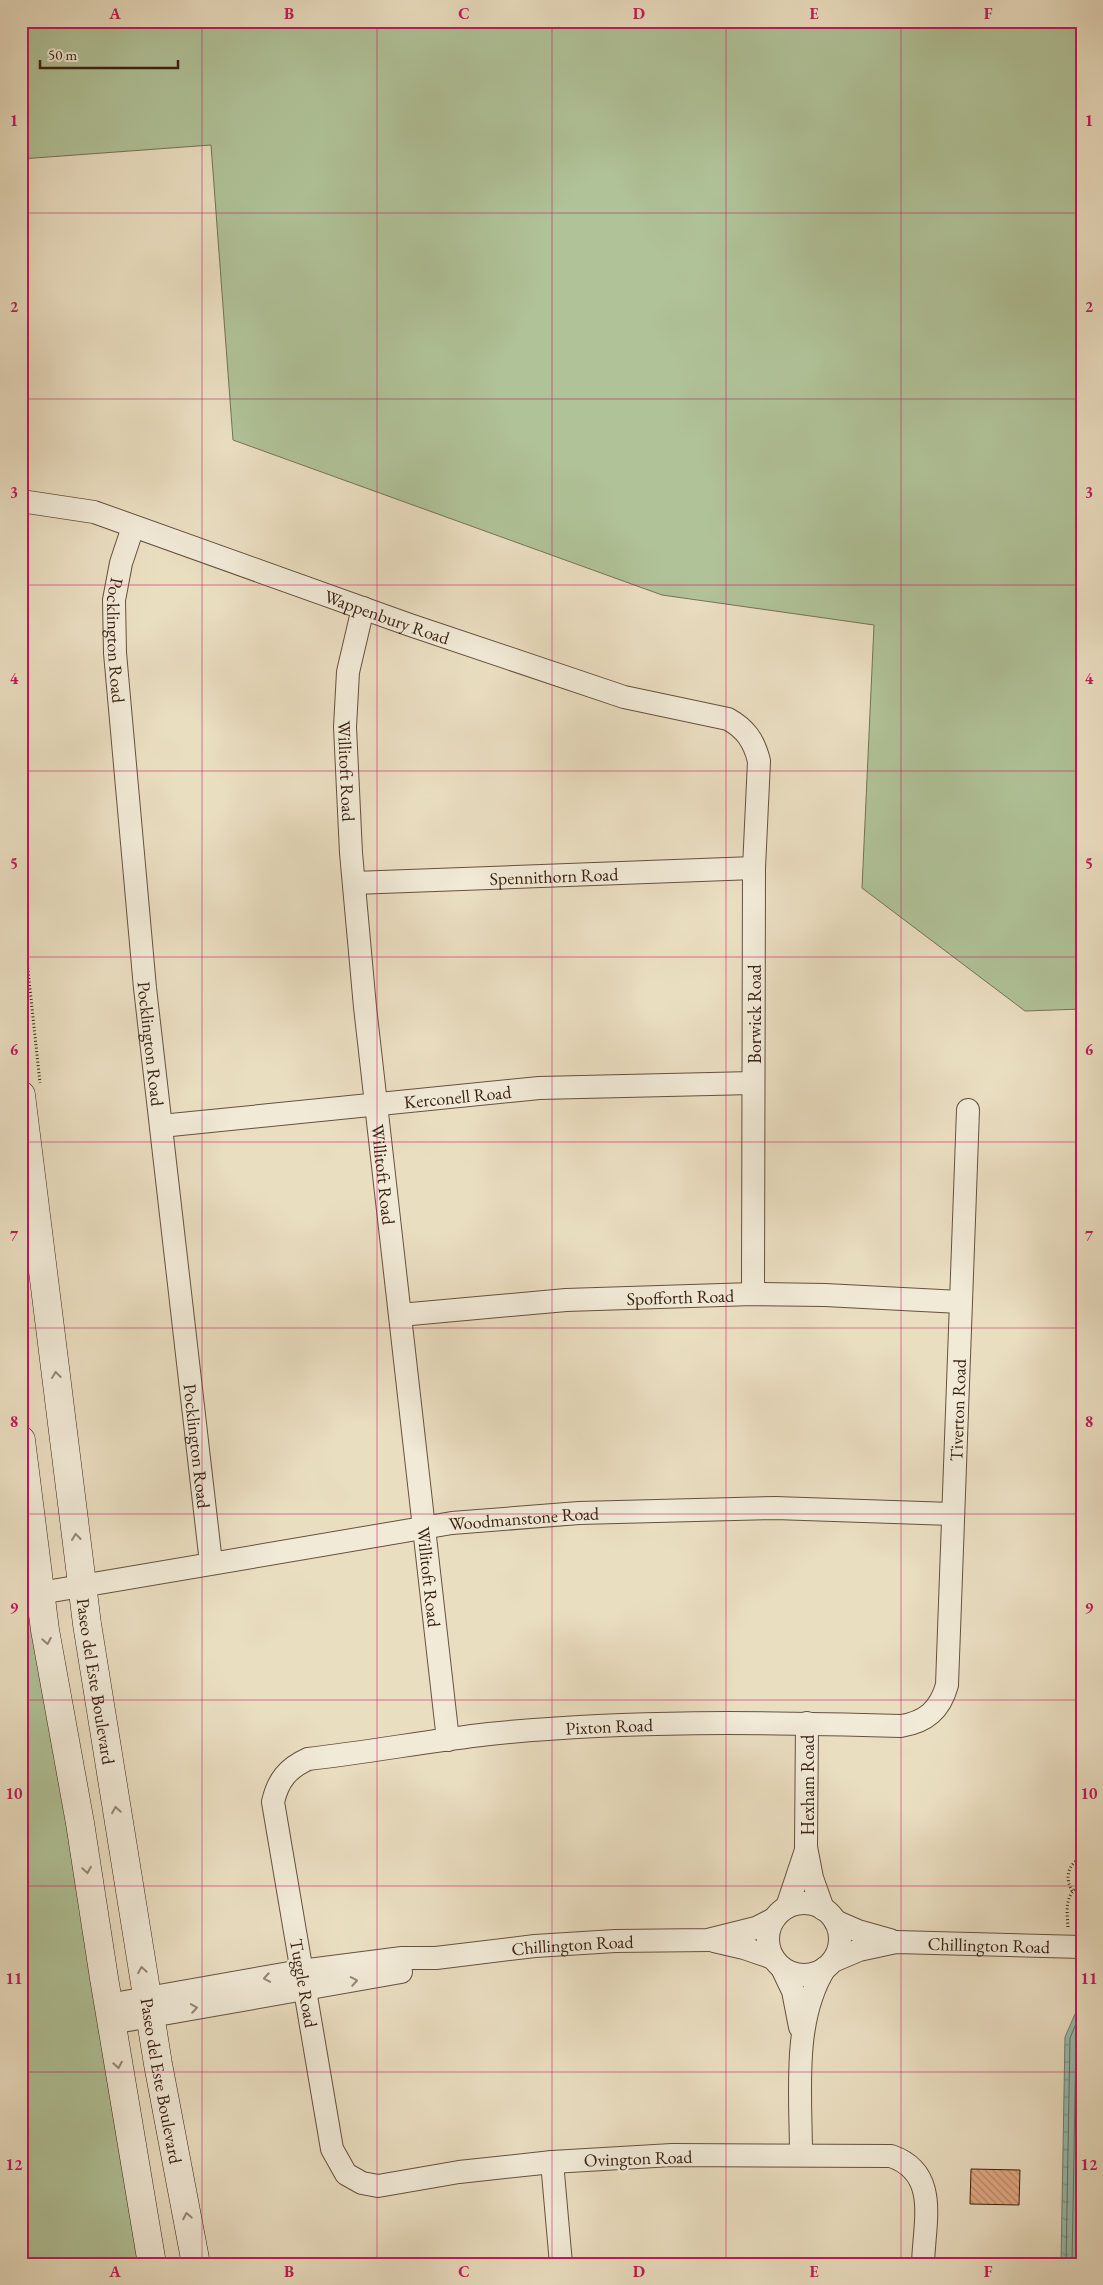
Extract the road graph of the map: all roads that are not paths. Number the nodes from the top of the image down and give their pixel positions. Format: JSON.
{"nodes":[{"id":1,"x":21,"y":501,"type":"edge"},
{"id":2,"x":133,"y":527,"type":"junction"},
{"id":3,"x":363,"y":608,"type":"junction"},
{"id":4,"x":750,"y":736,"type":"joint"},
{"id":5,"x":754,"y":868,"type":"junction"},
{"id":6,"x":354,"y":883,"type":"junction"},
{"id":7,"x":753,"y":1083,"type":"junction"},
{"id":8,"x":21,"y":1095,"type":"edge"},
{"id":9,"x":376,"y":1105,"type":"junction"},
{"id":10,"x":968,"y":1110,"type":"dead end"},
{"id":11,"x":161,"y":1126,"type":"junction"},
{"id":12,"x":753,"y":1294,"type":"junction"},
{"id":13,"x":960,"y":1302,"type":"junction"},
{"id":14,"x":400,"y":1315,"type":"junction"},
{"id":15,"x":21,"y":1440,"type":"edge"},
{"id":16,"x":952,"y":1514,"type":"junction"},
{"id":17,"x":424,"y":1528,"type":"junction"},
{"id":18,"x":211,"y":1563,"type":"junction"},
{"id":19,"x":82,"y":1585,"type":"junction"},
{"id":20,"x":40,"y":1593,"type":"junction"},
{"id":21,"x":936,"y":1710,"type":"joint"},
{"id":22,"x":807,"y":1723,"type":"junction"},
{"id":23,"x":448,"y":1740,"type":"junction"},
{"id":24,"x":284,"y":1775,"type":"joint"},
{"id":25,"x":806,"y":1847,"type":"junction"},
{"id":26,"x":780,"y":1913,"type":"junction"},
{"id":27,"x":829,"y":1915,"type":"junction"},
{"id":28,"x":708,"y":1940,"type":"junction"},
{"id":29,"x":896,"y":1942,"type":"junction"},
{"id":30,"x":1082,"y":1947,"type":"edge"},
{"id":31,"x":778,"y":1963,"type":"junction"},
{"id":32,"x":829,"y":1964,"type":"junction"},
{"id":33,"x":303,"y":1980,"type":"junction"},
{"id":34,"x":148,"y":2007,"type":"junction"},
{"id":35,"x":110,"y":2014,"type":"junction"},
{"id":36,"x":802,"y":2036,"type":"junction"},
{"id":37,"x":801,"y":2155,"type":"junction"},
{"id":38,"x":552,"y":2162,"type":"junction"},
{"id":39,"x":360,"y":2182,"type":"joint"},
{"id":40,"x":152,"y":2264,"type":"edge"},
{"id":41,"x":196,"y":2264,"type":"edge"},
{"id":42,"x":562,"y":2264,"type":"edge"},
{"id":43,"x":922,"y":2264,"type":"edge"}],
"edges":[{"from":1,"to":2,"type":"street","name":"Wappenbury Road"},
{"from":2,"to":3,"type":"street","name":"Wappenbury Road"},
{"from":2,"to":11,"type":"street","name":"Pocklington Road"},
{"from":3,"to":4,"type":"street","name":"Wappenbury Road"},
{"from":3,"to":6,"type":"street","name":"Willitoft Road"},
{"from":4,"to":5,"type":"street","name":"Borwick Road"},
{"from":5,"to":6,"type":"street","name":"Spennithorn Road"},
{"from":5,"to":7,"type":"street","name":"Borwick Road"},
{"from":6,"to":9,"type":"street","name":"Willitoft Road"},
{"from":7,"to":9,"type":"street","name":"Kerconell Road"},
{"from":7,"to":12,"type":"street","name":"Borwick Road"},
{"from":19,"to":8,"type":"main road","name":"Paseo del Este Boulevard","one_way":true},
{"from":9,"to":11,"type":"street","name":"Kerconell Road"},
{"from":9,"to":14,"type":"street","name":"Willitoft Road"},
{"from":10,"to":13,"type":"street","name":"Tiverton Road"},
{"from":11,"to":18,"type":"street","name":"Pocklington Road"},
{"from":12,"to":13,"type":"street","name":"Spofforth Road"},
{"from":12,"to":14,"type":"street","name":"Spofforth Road"},
{"from":13,"to":16,"type":"street","name":"Tiverton Road"},
{"from":14,"to":17,"type":"street","name":"Willitoft Road"},
{"from":15,"to":20,"type":"main road"},
{"from":16,"to":17,"type":"street","name":"Woodmanstone Road"},
{"from":16,"to":21,"type":"street","name":"Tiverton Road"},
{"from":17,"to":18,"type":"street","name":"Woodmanstone Road"},
{"from":17,"to":23,"type":"street","name":"Willitoft Road"},
{"from":18,"to":19,"type":"street","name":"Woodmanstone Road"},
{"from":19,"to":20,"type":"street","name":"Woodmanstone Road"},
{"from":34,"to":19,"type":"main road","name":"Paseo del Este Boulevard","one_way":true},
{"from":20,"to":35,"type":"main road","one_way":true},
{"from":21,"to":22,"type":"street","name":"Pixton Road"},
{"from":22,"to":23,"type":"street","name":"Pixton Road"},
{"from":22,"to":25,"type":"street","name":"Hexham Road"},
{"from":23,"to":24,"type":"street","name":"Pixton Road"},
{"from":24,"to":33,"type":"street","name":"Tuggle Road"},
{"from":25,"to":26,"type":"street","name":"Hexham Road"},
{"from":25,"to":27,"type":"street","name":"Hexham Road"},
{"from":26,"to":27,"type":"street"},
{"from":26,"to":28,"type":"street","name":"Chillington Road"},
{"from":26,"to":31,"type":"street"},
{"from":27,"to":29,"type":"street","name":"Chillington Road"},
{"from":27,"to":32,"type":"street"},
{"from":28,"to":31,"type":"street","name":"Chillington Road"},
{"from":28,"to":33,"type":"street","name":"Chillington Road"},
{"from":29,"to":30,"type":"street","name":"Chillington Road"},
{"from":29,"to":32,"type":"street","name":"Chillington Road"},
{"from":31,"to":32,"type":"street"},
{"from":31,"to":36,"type":"street"},
{"from":32,"to":36,"type":"street"},
{"from":33,"to":34,"type":"street","name":"Chillington Road"},
{"from":33,"to":39,"type":"street","name":"Tuggle Road"},
{"from":34,"to":35,"type":"street","name":"Chillington Road"},
{"from":41,"to":34,"type":"main road","name":"Paseo del Este Boulevard","one_way":true},
{"from":35,"to":40,"type":"main road","one_way":true},
{"from":36,"to":37,"type":"street"},
{"from":37,"to":38,"type":"street","name":"Ovington Road"},
{"from":37,"to":43,"type":"street","name":"Ovington Road"},
{"from":38,"to":39,"type":"street","name":"Ovington Road"},
{"from":38,"to":42,"type":"street"}]}
